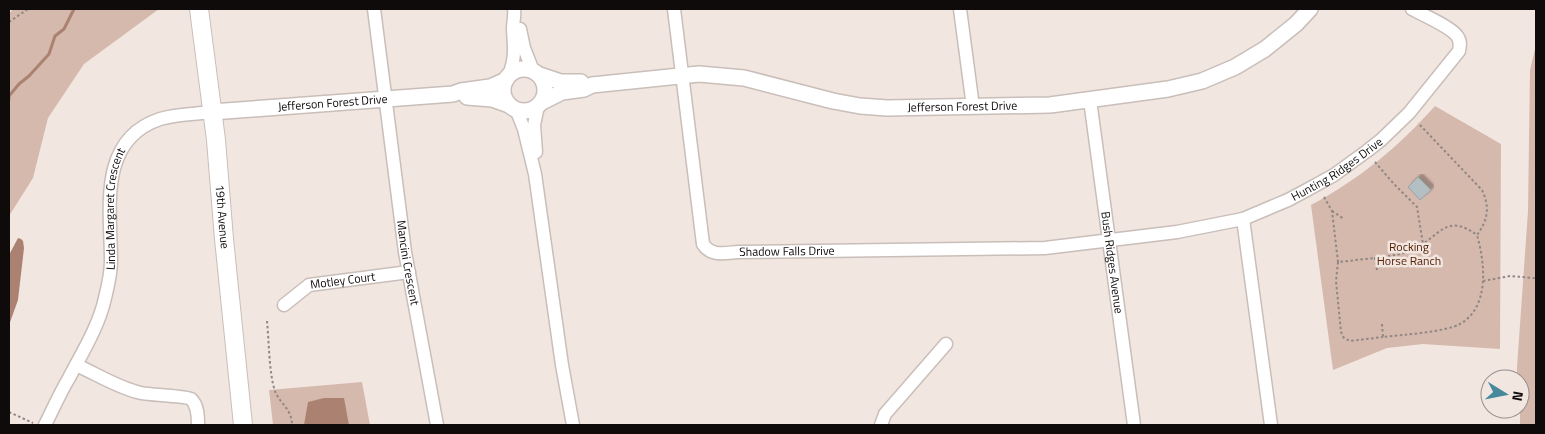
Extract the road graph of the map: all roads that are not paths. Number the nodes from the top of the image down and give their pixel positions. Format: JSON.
{"nodes":[{"id":1,"x":199,"y":9,"type":"edge"},
{"id":2,"x":374,"y":9,"type":"edge"},
{"id":3,"x":674,"y":9,"type":"edge"},
{"id":4,"x":960,"y":9,"type":"edge"},
{"id":5,"x":1310,"y":9,"type":"edge"},
{"id":6,"x":1412,"y":9,"type":"edge"},
{"id":7,"x":514,"y":11,"type":"edge"},
{"id":8,"x":536,"y":73,"type":"junction"},
{"id":9,"x":682,"y":75,"type":"junction"},
{"id":10,"x":507,"y":78,"type":"junction"},
{"id":11,"x":592,"y":85,"type":"junction"},
{"id":12,"x":453,"y":94,"type":"junction"},
{"id":13,"x":386,"y":99,"type":"junction"},
{"id":14,"x":1090,"y":100,"type":"junction"},
{"id":15,"x":540,"y":104,"type":"junction"},
{"id":16,"x":512,"y":107,"type":"junction"},
{"id":17,"x":973,"y":107,"type":"junction"},
{"id":18,"x":212,"y":112,"type":"junction"},
{"id":19,"x":535,"y":174,"type":"junction"},
{"id":20,"x":1243,"y":219,"type":"junction"},
{"id":21,"x":1110,"y":241,"type":"junction"},
{"id":22,"x":409,"y":272,"type":"junction"},
{"id":23,"x":284,"y":305,"type":"dead end"},
{"id":24,"x":946,"y":344,"type":"dead end"},
{"id":25,"x":76,"y":365,"type":"junction"},
{"id":26,"x":39,"y":424,"type":"edge"},
{"id":27,"x":198,"y":425,"type":"edge"},
{"id":28,"x":243,"y":425,"type":"edge"},
{"id":29,"x":437,"y":425,"type":"edge"},
{"id":30,"x":573,"y":425,"type":"edge"},
{"id":31,"x":881,"y":425,"type":"edge"},
{"id":32,"x":1134,"y":425,"type":"edge"},
{"id":33,"x":1271,"y":425,"type":"edge"}],
"edges":[{"from":1,"to":18,"type":"main road","name":"19th Avenue"},
{"from":2,"to":13,"type":"street","name":"Mancini Crescent"},
{"from":3,"to":9,"type":"street","name":"Shadow Falls Drive"},
{"from":4,"to":17,"type":"street"},
{"from":5,"to":14,"type":"street","name":"Jefferson Forest Drive"},
{"from":6,"to":20,"type":"street","name":"Hunting Ridges Drive"},
{"from":7,"to":8,"type":"street"},
{"from":7,"to":10,"type":"street"},
{"from":8,"to":10,"type":"street"},
{"from":8,"to":11,"type":"street","name":"Jefferson Forest Drive"},
{"from":8,"to":15,"type":"street"},
{"from":9,"to":11,"type":"street","name":"Jefferson Forest Drive"},
{"from":9,"to":17,"type":"street","name":"Jefferson Forest Drive"},
{"from":9,"to":21,"type":"street","name":"Shadow Falls Drive"},
{"from":10,"to":12,"type":"street","name":"Jefferson Forest Drive"},
{"from":10,"to":16,"type":"street"},
{"from":11,"to":15,"type":"street","name":"Jefferson Forest Drive"},
{"from":12,"to":13,"type":"street","name":"Jefferson Forest Drive"},
{"from":12,"to":16,"type":"street","name":"Jefferson Forest Drive"},
{"from":13,"to":18,"type":"street","name":"Jefferson Forest Drive"},
{"from":13,"to":22,"type":"street","name":"Mancini Crescent"},
{"from":14,"to":17,"type":"street","name":"Jefferson Forest Drive"},
{"from":14,"to":21,"type":"street","name":"Bush Ridges Avenue"},
{"from":15,"to":16,"type":"street"},
{"from":15,"to":19,"type":"street"},
{"from":16,"to":19,"type":"street"},
{"from":18,"to":25,"type":"street","name":"Linda Margaret Crescent"},
{"from":18,"to":28,"type":"main road","name":"19th Avenue"},
{"from":19,"to":30,"type":"street"},
{"from":20,"to":21,"type":"street","name":"Hunting Ridges Drive"},
{"from":20,"to":33,"type":"street"},
{"from":21,"to":32,"type":"street","name":"Bush Ridges Avenue"},
{"from":22,"to":23,"type":"street","name":"Motley Court"},
{"from":22,"to":29,"type":"street","name":"Mancini Crescent"},
{"from":24,"to":31,"type":"street"},
{"from":25,"to":26,"type":"street","name":"Linda Margaret Crescent"},
{"from":25,"to":27,"type":"street"}]}
